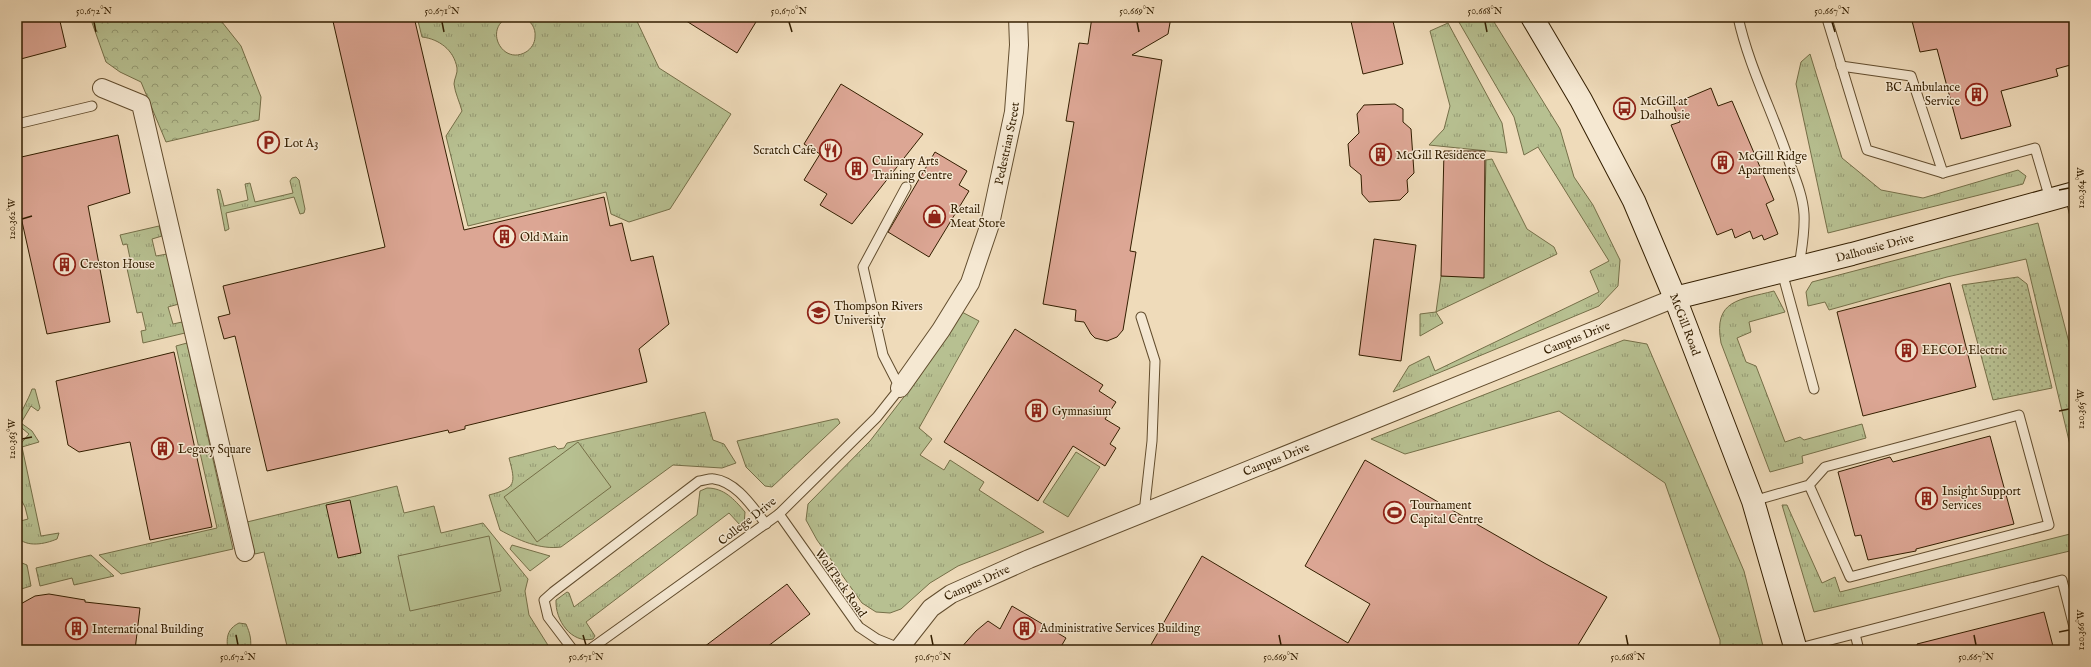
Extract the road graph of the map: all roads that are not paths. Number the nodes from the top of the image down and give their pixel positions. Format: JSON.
{"nodes":[{"id":1,"x":1018,"y":17,"type":"edge"},
{"id":2,"x":1532,"y":17,"type":"edge"},
{"id":3,"x":1738,"y":17,"type":"edge"},
{"id":4,"x":1831,"y":17,"type":"edge"},
{"id":5,"x":1842,"y":66,"type":"junction"},
{"id":6,"x":102,"y":88,"type":"dead end"},
{"id":7,"x":92,"y":106,"type":"dead end"},
{"id":8,"x":17,"y":124,"type":"edge"},
{"id":9,"x":1943,"y":173,"type":"junction"},
{"id":10,"x":906,"y":186,"type":"dead end"},
{"id":11,"x":2050,"y":199,"type":"junction"},
{"id":12,"x":2073,"y":200,"type":"edge"},
{"id":13,"x":1790,"y":270,"type":"junction"},
{"id":14,"x":1675,"y":298,"type":"junction"},
{"id":15,"x":1141,"y":317,"type":"dead end"},
{"id":16,"x":900,"y":388,"type":"junction"},
{"id":17,"x":1814,"y":389,"type":"dead end"},
{"id":18,"x":1809,"y":485,"type":"junction"},
{"id":19,"x":1753,"y":501,"type":"junction"},
{"id":20,"x":1144,"y":513,"type":"junction"},
{"id":21,"x":779,"y":514,"type":"junction"},
{"id":22,"x":766,"y":524,"type":"junction"},
{"id":23,"x":245,"y":552,"type":"dead end"},
{"id":24,"x":2074,"y":627,"type":"edge"},
{"id":25,"x":1855,"y":634,"type":"junction"},
{"id":26,"x":899,"y":649,"type":"edge"},
{"id":27,"x":573,"y":650,"type":"edge"},
{"id":28,"x":589,"y":650,"type":"edge"},
{"id":29,"x":1796,"y":650,"type":"edge"},
{"id":30,"x":1859,"y":650,"type":"edge"}],
"edges":[{"from":1,"to":16,"type":"street","name":"Pedestrian Street"},
{"from":2,"to":14,"type":"main road","name":"McGill Road"},
{"from":3,"to":13,"type":"lane"},
{"from":4,"to":5,"type":"lane"},
{"from":5,"to":9,"type":"lane"},
{"from":5,"to":9,"type":"lane"},
{"from":6,"to":23,"type":"street"},
{"from":7,"to":8,"type":"lane"},
{"from":9,"to":11,"type":"lane"},
{"from":10,"to":16,"type":"lane"},
{"from":11,"to":12,"type":"main road","name":"Dalhousie Drive"},
{"from":11,"to":13,"type":"main road","name":"Dalhousie Drive"},
{"from":13,"to":14,"type":"main road","name":"Dalhousie Drive"},
{"from":13,"to":17,"type":"lane"},
{"from":14,"to":19,"type":"main road","name":"McGill Road"},
{"from":14,"to":20,"type":"street","name":"Campus Drive"},
{"from":15,"to":20,"type":"lane"},
{"from":16,"to":21,"type":"lane","name":"College Drive"},
{"from":18,"to":18,"type":"lane"},
{"from":18,"to":19,"type":"lane"},
{"from":19,"to":29,"type":"main road","name":"McGill Road"},
{"from":20,"to":26,"type":"street","name":"Campus Drive"},
{"from":21,"to":22,"type":"lane","name":"College Drive"},
{"from":21,"to":26,"type":"lane","name":"WolfPack Road"},
{"from":22,"to":27,"type":"lane"},
{"from":22,"to":28,"type":"lane","name":"College Drive"},
{"from":24,"to":25,"type":"lane"},
{"from":25,"to":29,"type":"lane"},
{"from":25,"to":30,"type":"lane"}]}
